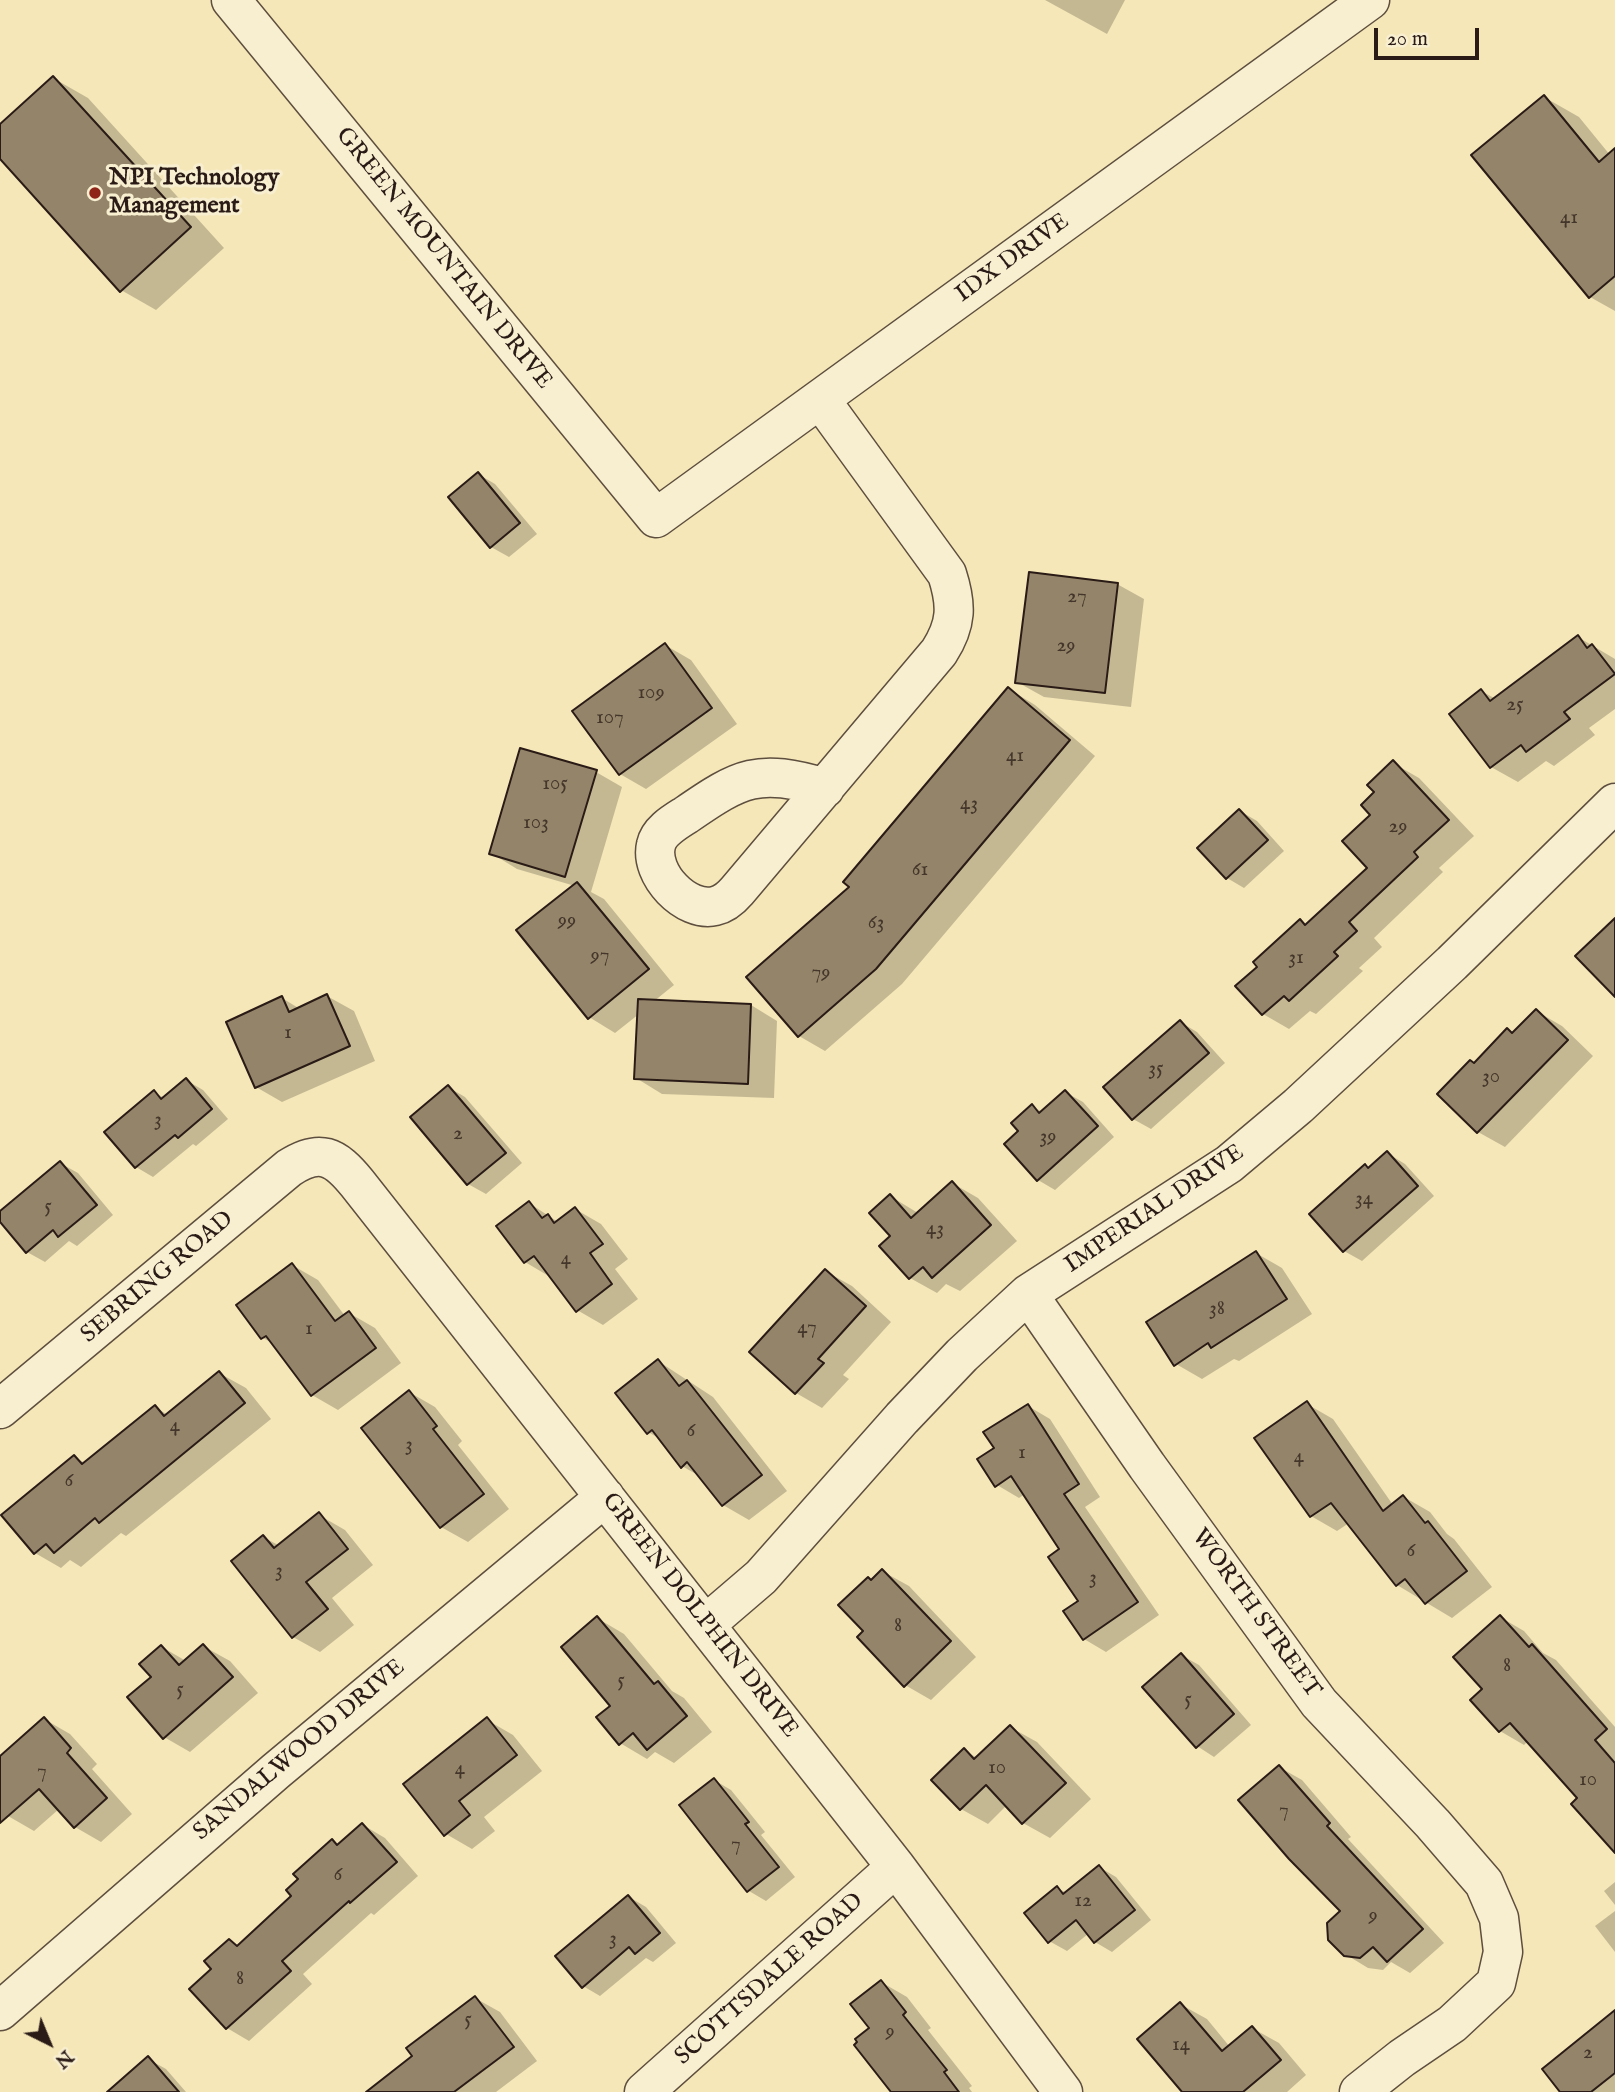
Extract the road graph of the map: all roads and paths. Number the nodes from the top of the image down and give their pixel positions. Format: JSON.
{"nodes":[{"id":1,"x":231,"y":0,"type":"edge"},
{"id":2,"x":1370,"y":0,"type":"edge"},
{"id":3,"x":820,"y":399,"type":"junction"},
{"id":4,"x":656,"y":519,"type":"joint"},
{"id":5,"x":825,"y":788,"type":"dead end"},
{"id":6,"x":1615,"y":803,"type":"edge"},
{"id":7,"x":320,"y":1156,"type":"joint"},
{"id":8,"x":1028,"y":1294,"type":"junction"},
{"id":9,"x":0,"y":1409,"type":"edge"},
{"id":10,"x":605,"y":1497,"type":"junction"},
{"id":11,"x":705,"y":1625,"type":"junction"},
{"id":12,"x":896,"y":1867,"type":"junction"},
{"id":13,"x":0,"y":2011,"type":"edge"},
{"id":14,"x":644,"y":2092,"type":"edge"},
{"id":15,"x":1063,"y":2092,"type":"edge"},
{"id":16,"x":1359,"y":2092,"type":"edge"}],
"edges":[{"from":1,"to":4,"type":"street","name":"GREEN MOUNTAIN DRIVE"},
{"from":2,"to":3,"type":"street","name":"IDX DRIVE"},
{"from":3,"to":4,"type":"street","name":"IDX DRIVE"},
{"from":3,"to":5,"type":"street"},
{"from":6,"to":8,"type":"street","name":"IMPERIAL DRIVE"},
{"from":7,"to":9,"type":"street","name":"SEBRING ROAD"},
{"from":7,"to":10,"type":"street","name":"GREEN DOLPHIN DRIVE"},
{"from":8,"to":11,"type":"street","name":"IMPERIAL DRIVE"},
{"from":8,"to":16,"type":"street","name":"WORTH STREET"},
{"from":10,"to":11,"type":"street","name":"GREEN DOLPHIN DRIVE"},
{"from":10,"to":13,"type":"street","name":"SANDALWOOD DRIVE"},
{"from":11,"to":12,"type":"street","name":"GREEN DOLPHIN DRIVE"},
{"from":12,"to":14,"type":"street","name":"SCOTTSDALE ROAD"},
{"from":12,"to":15,"type":"street","name":"GREEN DOLPHIN DRIVE"}]}
